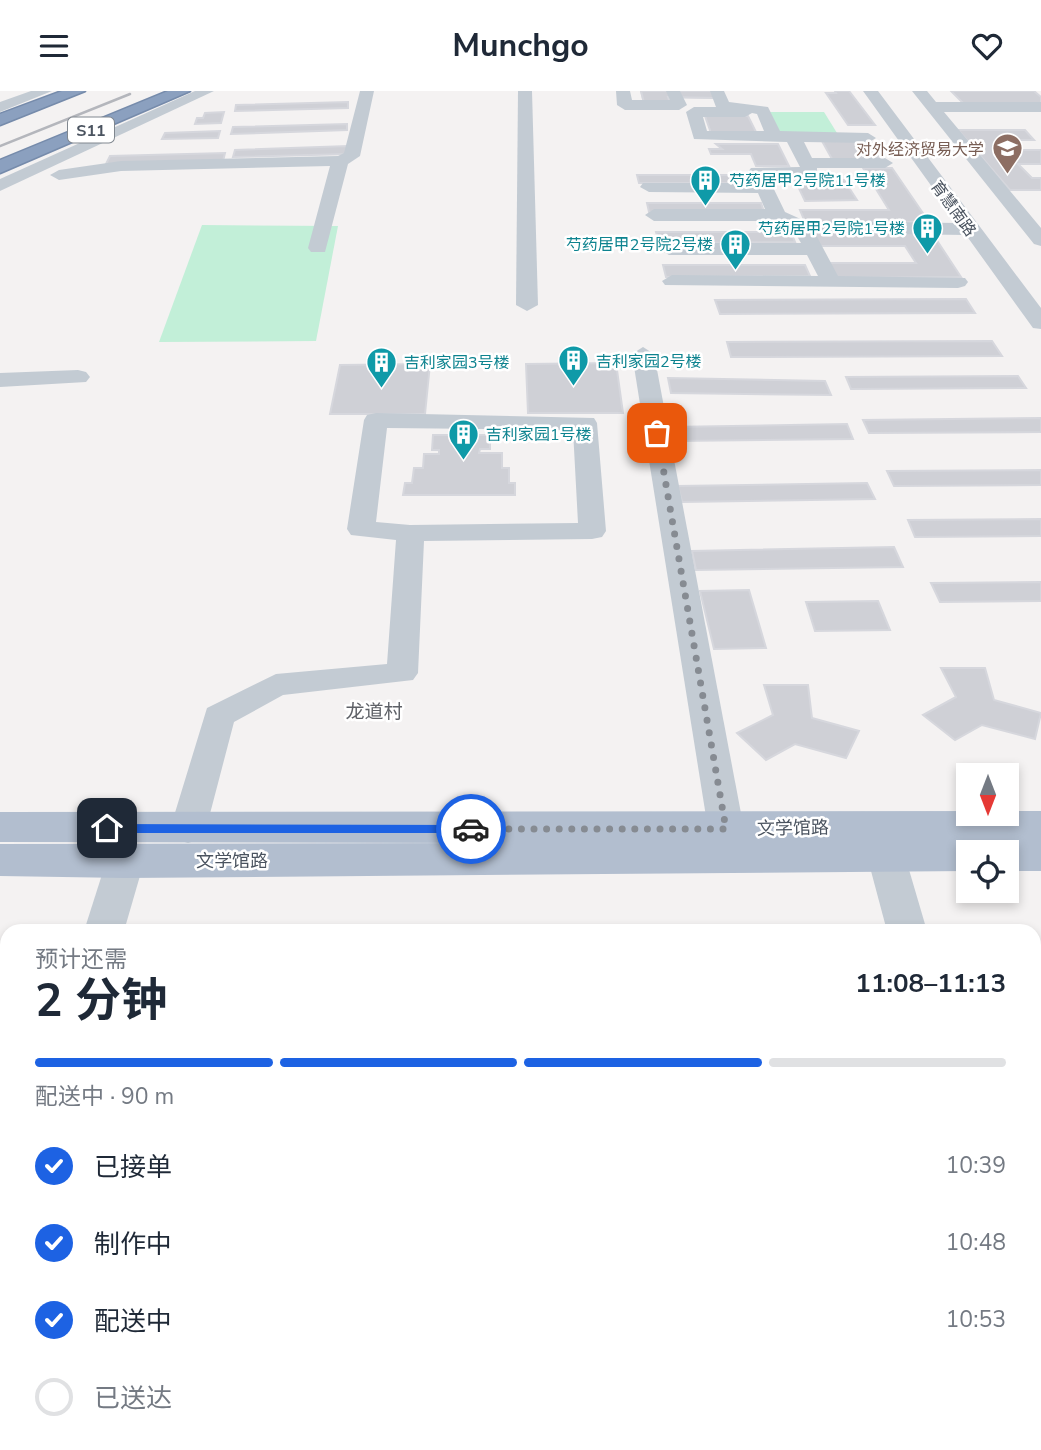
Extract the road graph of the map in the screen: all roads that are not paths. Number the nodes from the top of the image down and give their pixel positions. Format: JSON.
{"nodes":[{"id":1,"x":77,"y":91,"type":"edge"},
{"id":2,"x":182,"y":91,"type":"edge"},
{"id":3,"x":207,"y":91,"type":"edge"},
{"id":4,"x":367,"y":91,"type":"edge"},
{"id":5,"x":525,"y":91,"type":"edge"},
{"id":6,"x":622,"y":91,"type":"edge"},
{"id":7,"x":718,"y":91,"type":"edge"},
{"id":8,"x":870,"y":91,"type":"edge"},
{"id":9,"x":919,"y":91,"type":"edge"},
{"id":10,"x":41,"y":93,"type":"edge"},
{"id":11,"x":676,"y":98,"type":"edge"},
{"id":12,"x":705,"y":105,"type":"dead end"},
{"id":13,"x":932,"y":107,"type":"junction"},
{"id":14,"x":1022,"y":107,"type":"junction"},
{"id":15,"x":1041,"y":107,"type":"edge"},
{"id":16,"x":0,"y":110,"type":"edge"},
{"id":17,"x":764,"y":112,"type":"junction"},
{"id":18,"x":0,"y":120,"type":"edge"},
{"id":19,"x":142,"y":121,"type":"junction"},
{"id":20,"x":1041,"y":125,"type":"edge"},
{"id":21,"x":774,"y":136,"type":"junction"},
{"id":22,"x":793,"y":137,"type":"junction"},
{"id":23,"x":868,"y":138,"type":"dead end"},
{"id":24,"x":340,"y":161,"type":"junction"},
{"id":25,"x":806,"y":163,"type":"junction"},
{"id":26,"x":885,"y":163,"type":"dead end"},
{"id":27,"x":0,"y":168,"type":"edge"},
{"id":28,"x":59,"y":175,"type":"dead end"},
{"id":29,"x":0,"y":186,"type":"edge"},
{"id":30,"x":649,"y":187,"type":"dead end"},
{"id":31,"x":1003,"y":194,"type":"junction"},
{"id":32,"x":1028,"y":194,"type":"dead end"},
{"id":33,"x":771,"y":203,"type":"junction"},
{"id":34,"x":797,"y":205,"type":"dead end"},
{"id":35,"x":654,"y":215,"type":"dead end"},
{"id":36,"x":802,"y":227,"type":"junction"},
{"id":37,"x":969,"y":229,"type":"junction"},
{"id":38,"x":1041,"y":240,"type":"edge"},
{"id":39,"x":318,"y":248,"type":"dead end"},
{"id":40,"x":669,"y":249,"type":"dead end"},
{"id":41,"x":813,"y":249,"type":"junction"},
{"id":42,"x":1006,"y":277,"type":"junction"},
{"id":43,"x":1029,"y":277,"type":"dead end"},
{"id":44,"x":671,"y":281,"type":"dead end"},
{"id":45,"x":831,"y":282,"type":"junction"},
{"id":46,"x":958,"y":282,"type":"dead end"},
{"id":47,"x":527,"y":305,"type":"dead end"},
{"id":48,"x":1041,"y":323,"type":"edge"},
{"id":49,"x":643,"y":354,"type":"dead end"},
{"id":50,"x":78,"y":377,"type":"dead end"},
{"id":51,"x":0,"y":380,"type":"edge"},
{"id":52,"x":410,"y":533,"type":"junction"},
{"id":53,"x":1041,"y":826,"type":"edge"},
{"id":54,"x":0,"y":827,"type":"edge"},
{"id":55,"x":188,"y":829,"type":"junction"},
{"id":56,"x":726,"y":829,"type":"junction"},
{"id":57,"x":956,"y":855,"type":"edge"},
{"id":58,"x":1019,"y":855,"type":"edge"},
{"id":59,"x":1041,"y":855,"type":"edge"},
{"id":60,"x":886,"y":856,"type":"junction"},
{"id":61,"x":0,"y":860,"type":"edge"},
{"id":62,"x":125,"y":862,"type":"junction"},
{"id":63,"x":106,"y":924,"type":"edge"},
{"id":64,"x":905,"y":924,"type":"edge"}],
"edges":[{"from":1,"to":18,"type":"highway","number":"S11"},
{"from":2,"to":27,"type":"highway","number":"S11"},
{"from":3,"to":19,"type":"street"},
{"from":4,"to":24,"type":"street"},
{"from":5,"to":47,"type":"street"},
{"from":6,"to":11,"type":"street"},
{"from":7,"to":17,"type":"street"},
{"from":8,"to":37,"type":"street","name":"育慧南路"},
{"from":9,"to":13,"type":"street"},
{"from":10,"to":16,"type":"street"},
{"from":11,"to":12,"type":"street"},
{"from":13,"to":14,"type":"street"},
{"from":13,"to":31,"type":"street"},
{"from":14,"to":15,"type":"street"},
{"from":14,"to":20,"type":"street"},
{"from":17,"to":21,"type":"street"},
{"from":17,"to":21,"type":"street"},
{"from":19,"to":27,"type":"street"},
{"from":19,"to":29,"type":"street"},
{"from":21,"to":22,"type":"street"},
{"from":22,"to":23,"type":"street"},
{"from":22,"to":25,"type":"street"},
{"from":24,"to":28,"type":"street"},
{"from":24,"to":39,"type":"street"},
{"from":25,"to":26,"type":"street"},
{"from":25,"to":33,"type":"street"},
{"from":30,"to":33,"type":"street"},
{"from":31,"to":32,"type":"street"},
{"from":31,"to":38,"type":"street"},
{"from":33,"to":34,"type":"street"},
{"from":33,"to":35,"type":"street"},
{"from":33,"to":36,"type":"street"},
{"from":36,"to":37,"type":"street"},
{"from":36,"to":41,"type":"street"},
{"from":37,"to":42,"type":"street","name":"育慧南路"},
{"from":40,"to":41,"type":"street"},
{"from":41,"to":45,"type":"street"},
{"from":42,"to":43,"type":"street"},
{"from":42,"to":48,"type":"street","name":"育慧南路"},
{"from":44,"to":45,"type":"street"},
{"from":45,"to":46,"type":"street"},
{"from":49,"to":56,"type":"street"},
{"from":50,"to":51,"type":"street"},
{"from":52,"to":52,"type":"street"},
{"from":52,"to":55,"type":"street"},
{"from":53,"to":56,"type":"main road","name":"文学馆路"},
{"from":54,"to":55,"type":"main road","name":"文学馆路"},
{"from":55,"to":56,"type":"main road","name":"文学馆路"},
{"from":57,"to":60,"type":"main road","name":"文学馆路"},
{"from":58,"to":59,"type":"main road"},
{"from":60,"to":62,"type":"main road","name":"文学馆路"},
{"from":60,"to":64,"type":"street"},
{"from":61,"to":62,"type":"main road","name":"文学馆路"},
{"from":62,"to":63,"type":"street"}]}
